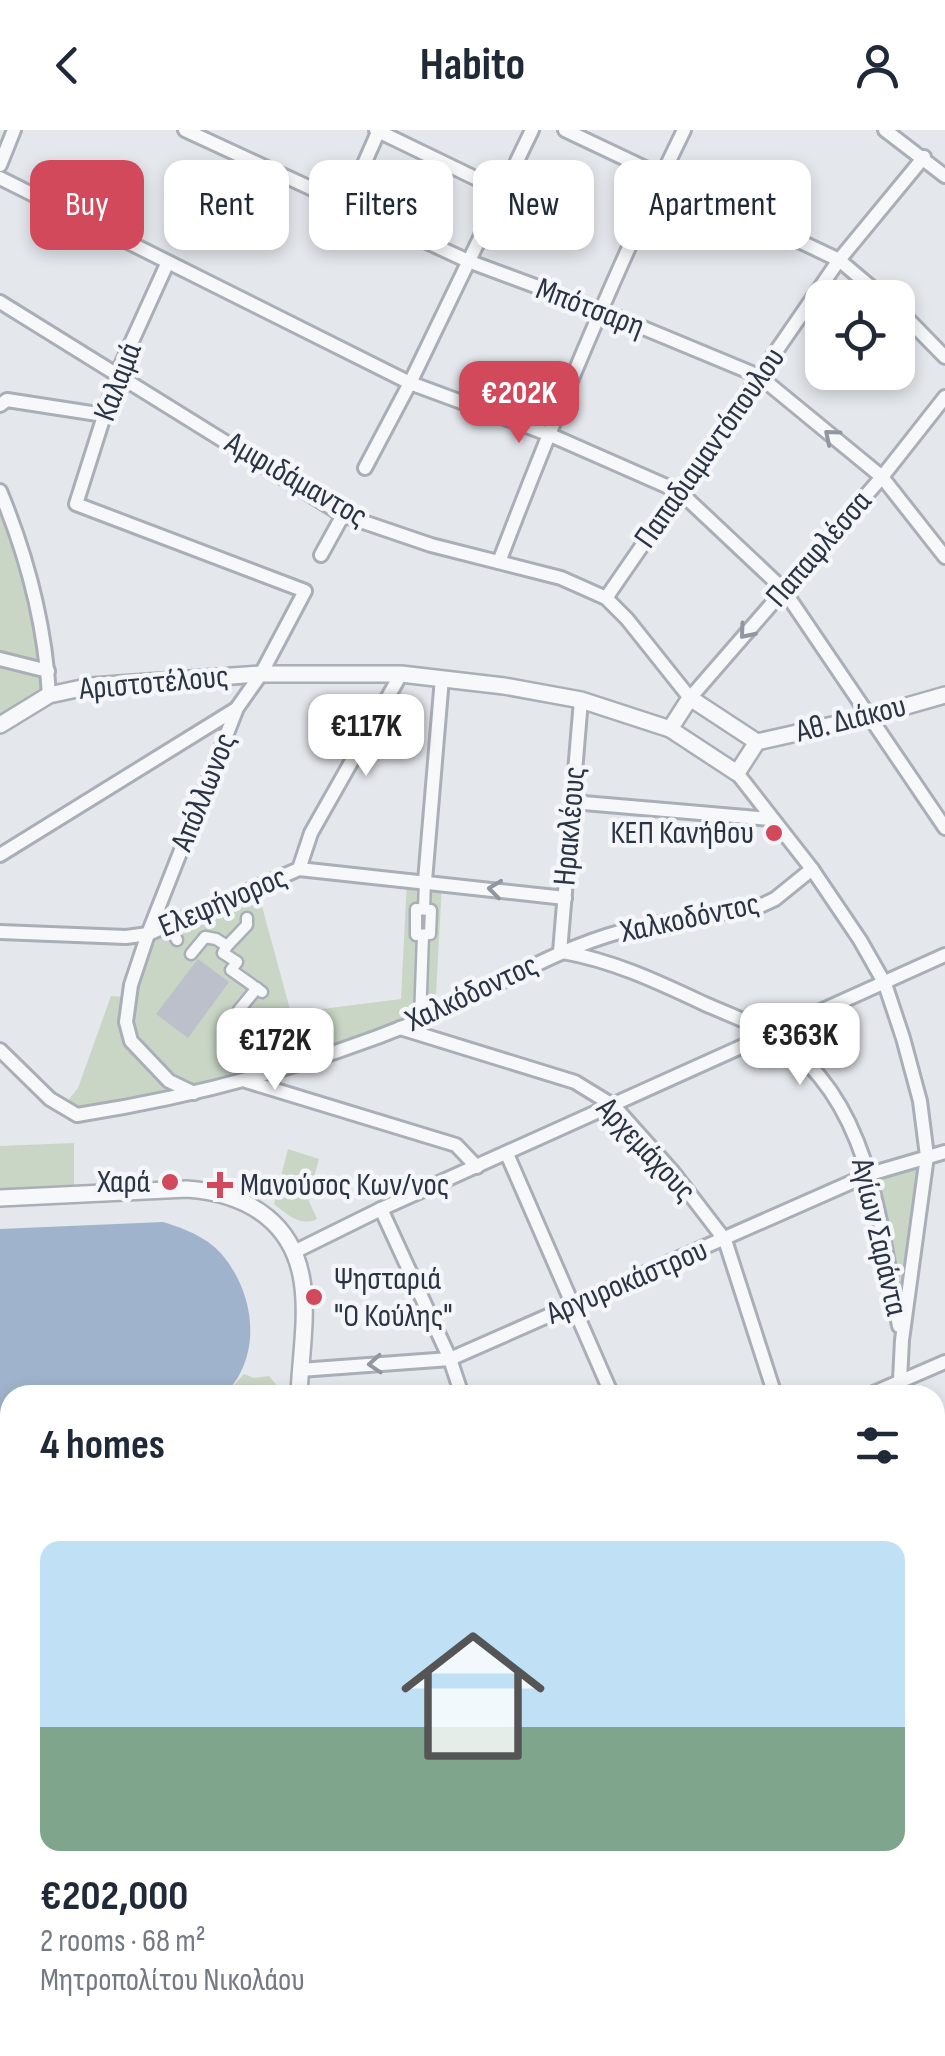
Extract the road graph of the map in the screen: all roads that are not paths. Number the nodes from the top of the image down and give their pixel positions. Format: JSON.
{"nodes":[{"id":1,"x":14,"y":130,"type":"edge"},
{"id":2,"x":186,"y":130,"type":"edge"},
{"id":3,"x":223,"y":130,"type":"edge"},
{"id":4,"x":378,"y":130,"type":"edge"},
{"id":5,"x":532,"y":130,"type":"edge"},
{"id":6,"x":565,"y":130,"type":"edge"},
{"id":7,"x":684,"y":130,"type":"edge"},
{"id":8,"x":885,"y":130,"type":"edge"},
{"id":9,"x":216,"y":146,"type":"junction"},
{"id":10,"x":924,"y":157,"type":"junction"},
{"id":11,"x":366,"y":160,"type":"edge"},
{"id":12,"x":517,"y":160,"type":"edge"},
{"id":13,"x":628,"y":160,"type":"edge"},
{"id":14,"x":670,"y":160,"type":"edge"},
{"id":15,"x":0,"y":165,"type":"edge"},
{"id":16,"x":945,"y":176,"type":"edge"},
{"id":17,"x":473,"y":177,"type":"edge"},
{"id":18,"x":0,"y":178,"type":"edge"},
{"id":19,"x":309,"y":190,"type":"edge"},
{"id":20,"x":811,"y":247,"type":"edge"},
{"id":21,"x":441,"y":250,"type":"edge"},
{"id":22,"x":474,"y":250,"type":"edge"},
{"id":23,"x":628,"y":250,"type":"edge"},
{"id":24,"x":839,"y":260,"type":"junction"},
{"id":25,"x":468,"y":262,"type":"junction"},
{"id":26,"x":167,"y":264,"type":"junction"},
{"id":27,"x":863,"y":280,"type":"edge"},
{"id":28,"x":0,"y":302,"type":"edge"},
{"id":29,"x":600,"y":310,"type":"junction"},
{"id":30,"x":915,"y":326,"type":"edge"},
{"id":31,"x":945,"y":357,"type":"edge"},
{"id":32,"x":118,"y":372,"type":"junction"},
{"id":33,"x":760,"y":376,"type":"junction"},
{"id":34,"x":410,"y":383,"type":"junction"},
{"id":35,"x":945,"y":397,"type":"edge"},
{"id":36,"x":0,"y":404,"type":"edge"},
{"id":37,"x":104,"y":415,"type":"junction"},
{"id":38,"x":548,"y":434,"type":"junction"},
{"id":39,"x":365,"y":468,"type":"dead end"},
{"id":40,"x":882,"y":477,"type":"junction"},
{"id":41,"x":0,"y":491,"type":"edge"},
{"id":42,"x":680,"y":492,"type":"junction"},
{"id":43,"x":343,"y":515,"type":"junction"},
{"id":44,"x":322,"y":555,"type":"dead end"},
{"id":45,"x":945,"y":557,"type":"edge"},
{"id":46,"x":499,"y":562,"type":"junction"},
{"id":47,"x":783,"y":589,"type":"junction"},
{"id":48,"x":304,"y":590,"type":"joint"},
{"id":49,"x":606,"y":598,"type":"junction"},
{"id":50,"x":0,"y":659,"type":"edge"},
{"id":51,"x":48,"y":671,"type":"junction"},
{"id":52,"x":260,"y":674,"type":"junction"},
{"id":53,"x":401,"y":674,"type":"junction"},
{"id":54,"x":442,"y":678,"type":"junction"},
{"id":55,"x":945,"y":694,"type":"edge"},
{"id":56,"x":49,"y":695,"type":"junction"},
{"id":57,"x":690,"y":698,"type":"junction"},
{"id":58,"x":580,"y":700,"type":"junction"},
{"id":59,"x":237,"y":708,"type":"junction"},
{"id":60,"x":868,"y":717,"type":"junction"},
{"id":61,"x":0,"y":724,"type":"edge"},
{"id":62,"x":670,"y":730,"type":"junction"},
{"id":63,"x":757,"y":742,"type":"junction"},
{"id":64,"x":737,"y":774,"type":"junction"},
{"id":65,"x":572,"y":802,"type":"junction"},
{"id":66,"x":770,"y":820,"type":"junction"},
{"id":67,"x":945,"y":828,"type":"edge"},
{"id":68,"x":0,"y":854,"type":"edge"},
{"id":69,"x":299,"y":869,"type":"junction"},
{"id":70,"x":812,"y":869,"type":"junction"},
{"id":71,"x":426,"y":880,"type":"junction"},
{"id":72,"x":565,"y":898,"type":"junction"},
{"id":73,"x":242,"y":908,"type":"junction"},
{"id":74,"x":169,"y":925,"type":"junction"},
{"id":75,"x":0,"y":932,"type":"edge"},
{"id":76,"x":148,"y":934,"type":"junction"},
{"id":77,"x":177,"y":940,"type":"dead end"},
{"id":78,"x":227,"y":946,"type":"junction"},
{"id":79,"x":560,"y":952,"type":"junction"},
{"id":80,"x":192,"y":954,"type":"dead end"},
{"id":81,"x":945,"y":956,"type":"edge"},
{"id":82,"x":885,"y":984,"type":"junction"},
{"id":83,"x":239,"y":1010,"type":"dead end"},
{"id":84,"x":420,"y":1020,"type":"junction"},
{"id":85,"x":400,"y":1028,"type":"junction"},
{"id":86,"x":770,"y":1034,"type":"junction"},
{"id":87,"x":0,"y":1050,"type":"edge"},
{"id":88,"x":244,"y":1081,"type":"junction"},
{"id":89,"x":194,"y":1093,"type":"junction"},
{"id":90,"x":614,"y":1106,"type":"junction"},
{"id":91,"x":945,"y":1152,"type":"edge"},
{"id":92,"x":506,"y":1154,"type":"junction"},
{"id":93,"x":927,"y":1156,"type":"junction"},
{"id":94,"x":477,"y":1167,"type":"junction"},
{"id":95,"x":870,"y":1174,"type":"junction"},
{"id":96,"x":0,"y":1198,"type":"edge"},
{"id":97,"x":381,"y":1209,"type":"junction"},
{"id":98,"x":725,"y":1240,"type":"junction"},
{"id":99,"x":296,"y":1251,"type":"junction"},
{"id":100,"x":574,"y":1305,"type":"junction"},
{"id":101,"x":902,"y":1340,"type":"junction"},
{"id":102,"x":450,"y":1359,"type":"junction"},
{"id":103,"x":945,"y":1362,"type":"edge"},
{"id":104,"x":300,"y":1370,"type":"junction"},
{"id":105,"x":900,"y":1380,"type":"junction"},
{"id":106,"x":299,"y":1385,"type":"edge"},
{"id":107,"x":459,"y":1385,"type":"edge"},
{"id":108,"x":608,"y":1385,"type":"edge"},
{"id":109,"x":772,"y":1385,"type":"edge"},
{"id":110,"x":890,"y":1385,"type":"edge"},
{"id":111,"x":901,"y":1385,"type":"edge"}],
"edges":[{"from":1,"to":15,"type":"street"},
{"from":2,"to":9,"type":"street","name":"Μπότσαρη"},
{"from":3,"to":9,"type":"street"},
{"from":4,"to":11,"type":"street"},
{"from":4,"to":17,"type":"street"},
{"from":5,"to":12,"type":"street"},
{"from":6,"to":13,"type":"street"},
{"from":7,"to":14,"type":"street"},
{"from":8,"to":10,"type":"street"},
{"from":9,"to":19,"type":"street","name":"Μπότσαρη"},
{"from":10,"to":16,"type":"street"},
{"from":10,"to":24,"type":"street","name":"Παπαδιαμαντόπουλου"},
{"from":18,"to":26,"type":"street"},
{"from":20,"to":24,"type":"street"},
{"from":21,"to":25,"type":"street","name":"Μπότσαρη"},
{"from":22,"to":25,"type":"street"},
{"from":23,"to":29,"type":"street"},
{"from":24,"to":27,"type":"street"},
{"from":24,"to":33,"type":"street","name":"Παπαδιαμαντόπουλου"},
{"from":25,"to":29,"type":"street","name":"Μπότσαρη"},
{"from":25,"to":34,"type":"street"},
{"from":26,"to":32,"type":"street","name":"Καλαμά"},
{"from":26,"to":34,"type":"street"},
{"from":28,"to":32,"type":"street","name":"Αμφιδάμαντος"},
{"from":29,"to":33,"type":"street","name":"Μπότσαρη"},
{"from":29,"to":38,"type":"street"},
{"from":30,"to":31,"type":"street"},
{"from":32,"to":37,"type":"street","name":"Καλαμά"},
{"from":32,"to":43,"type":"street","name":"Αμφιδάμαντος"},
{"from":40,"to":33,"type":"street","name":"Μπότσαρη","one_way":true},
{"from":33,"to":42,"type":"street","name":"Παπαδιαμαντόπουλου"},
{"from":34,"to":38,"type":"street"},
{"from":34,"to":39,"type":"street"},
{"from":35,"to":40,"type":"street","name":"Παπαφλέσσα"},
{"from":36,"to":37,"type":"street"},
{"from":37,"to":48,"type":"street","name":"Καλαμά"},
{"from":38,"to":42,"type":"street"},
{"from":38,"to":46,"type":"street"},
{"from":40,"to":45,"type":"street","name":"Μπότσαρη"},
{"from":40,"to":47,"type":"street","name":"Παπαφλέσσα"},
{"from":41,"to":51,"type":"street"},
{"from":42,"to":47,"type":"street"},
{"from":42,"to":49,"type":"street","name":"Παπαδιαμαντόπουλου"},
{"from":43,"to":44,"type":"street"},
{"from":43,"to":46,"type":"street","name":"Αμφιδάμαντος"},
{"from":46,"to":49,"type":"street","name":"Αμφιδάμαντος"},
{"from":47,"to":57,"type":"street","name":"Παπαφλέσσα","one_way":true},
{"from":47,"to":60,"type":"street"},
{"from":48,"to":52,"type":"street","name":"Απόλλωνος"},
{"from":49,"to":57,"type":"street","name":"Αμφιδάμαντος"},
{"from":50,"to":51,"type":"street"},
{"from":51,"to":56,"type":"street"},
{"from":52,"to":53,"type":"street","name":"Αριστοτέλους"},
{"from":52,"to":56,"type":"street","name":"Αριστοτέλους"},
{"from":52,"to":59,"type":"street","name":"Απόλλωνος"},
{"from":53,"to":54,"type":"street","name":"Αριστοτέλους"},
{"from":53,"to":69,"type":"street"},
{"from":54,"to":58,"type":"street","name":"Αριστοτέλους"},
{"from":54,"to":71,"type":"street"},
{"from":55,"to":60,"type":"street","name":"Αθ. Διάκου"},
{"from":56,"to":61,"type":"street","name":"Αριστοτέλους"},
{"from":57,"to":62,"type":"street"},
{"from":57,"to":63,"type":"street"},
{"from":58,"to":62,"type":"street","name":"Αριστοτέλους"},
{"from":58,"to":65,"type":"street","name":"Ηρακλέους"},
{"from":59,"to":68,"type":"street"},
{"from":59,"to":76,"type":"street","name":"Απόλλωνος"},
{"from":60,"to":63,"type":"street","name":"Αθ. Διάκου"},
{"from":60,"to":67,"type":"street"},
{"from":62,"to":64,"type":"street","name":"Αριστοτέλους"},
{"from":63,"to":64,"type":"street"},
{"from":64,"to":66,"type":"street"},
{"from":65,"to":66,"type":"street"},
{"from":65,"to":72,"type":"street","name":"Ηρακλέους"},
{"from":66,"to":70,"type":"street"},
{"from":69,"to":71,"type":"street","name":"Ελεφήνορος"},
{"from":69,"to":73,"type":"street","name":"Ελεφήνορος"},
{"from":70,"to":79,"type":"street","name":"Χαλκοδόντος"},
{"from":70,"to":82,"type":"street"},
{"from":72,"to":71,"type":"street","name":"Ελεφήνορος","one_way":true},
{"from":71,"to":84,"type":"street"},
{"from":72,"to":79,"type":"street","name":"Ηρακλέους"},
{"from":73,"to":74,"type":"street","name":"Ελεφήνορος"},
{"from":73,"to":78,"type":"street"},
{"from":74,"to":76,"type":"street","name":"Ελεφήνορος"},
{"from":74,"to":77,"type":"street"},
{"from":75,"to":76,"type":"street","name":"Ελεφήνορος"},
{"from":76,"to":89,"type":"street","name":"Απόλλωνος"},
{"from":78,"to":80,"type":"street"},
{"from":78,"to":83,"type":"street"},
{"from":79,"to":84,"type":"street","name":"Χαλκόδοντος"},
{"from":79,"to":86,"type":"street","name":"Αγίων Σαράντα"},
{"from":81,"to":82,"type":"street"},
{"from":82,"to":86,"type":"street"},
{"from":82,"to":93,"type":"street"},
{"from":84,"to":85,"type":"street","name":"Χαλκόδοντος"},
{"from":85,"to":88,"type":"street","name":"Χαλκόδοντος"},
{"from":85,"to":90,"type":"street","name":"Αρχεμάχους"},
{"from":86,"to":90,"type":"street"},
{"from":86,"to":95,"type":"street","name":"Αγίων Σαράντα"},
{"from":87,"to":89,"type":"street","name":"Χαλκόδοντος"},
{"from":88,"to":89,"type":"street","name":"Χαλκόδοντος"},
{"from":88,"to":94,"type":"street"},
{"from":90,"to":92,"type":"street"},
{"from":90,"to":98,"type":"street","name":"Αρχεμάχους"},
{"from":91,"to":93,"type":"street","name":"Αργυροκάστρου"},
{"from":92,"to":94,"type":"street"},
{"from":92,"to":100,"type":"street"},
{"from":93,"to":95,"type":"street","name":"Αργυροκάστρου"},
{"from":93,"to":101,"type":"street"},
{"from":94,"to":97,"type":"street"},
{"from":95,"to":98,"type":"street","name":"Αργυροκάστρου"},
{"from":95,"to":101,"type":"street","name":"Αγίων Σαράντα"},
{"from":96,"to":99,"type":"street"},
{"from":97,"to":99,"type":"street"},
{"from":97,"to":102,"type":"street"},
{"from":98,"to":100,"type":"street","name":"Αργυροκάστρου"},
{"from":98,"to":109,"type":"street","name":"Αρχεμάχους"},
{"from":99,"to":104,"type":"street"},
{"from":100,"to":102,"type":"street","name":"Αργυροκάστρου"},
{"from":100,"to":108,"type":"street"},
{"from":101,"to":105,"type":"street"},
{"from":102,"to":104,"type":"street","name":"Αργυροκάστρου","one_way":true},
{"from":102,"to":107,"type":"street"},
{"from":103,"to":105,"type":"street"},
{"from":104,"to":106,"type":"street"},
{"from":105,"to":110,"type":"street"},
{"from":105,"to":111,"type":"street"}]}
